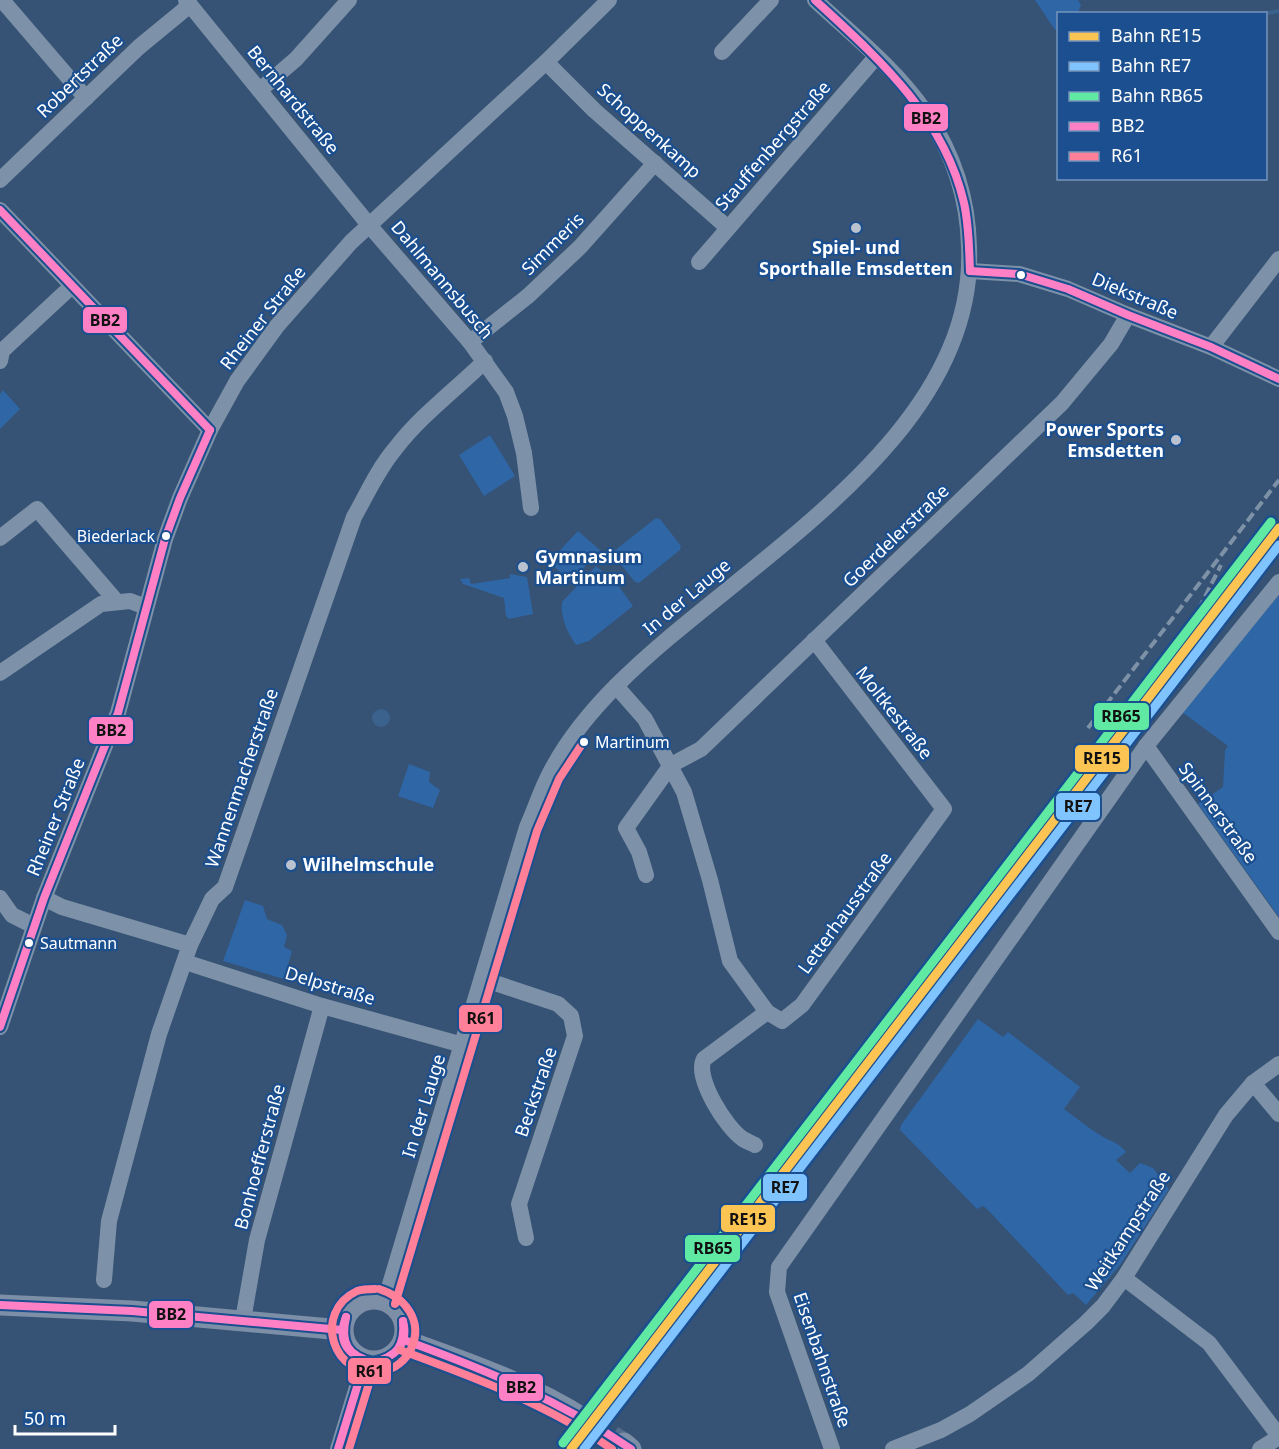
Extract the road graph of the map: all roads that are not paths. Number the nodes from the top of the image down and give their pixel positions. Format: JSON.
{"nodes":[{"id":1,"x":2,"y":0,"type":"edge"},
{"id":2,"x":609,"y":0,"type":"edge"},
{"id":3,"x":771,"y":0,"type":"edge"},
{"id":4,"x":815,"y":0,"type":"edge"},
{"id":5,"x":188,"y":2,"type":"edge"},
{"id":6,"x":339,"y":4,"type":"edge"},
{"id":7,"x":722,"y":52,"type":"dead end"},
{"id":8,"x":876,"y":57,"type":"junction"},
{"id":9,"x":546,"y":62,"type":"junction"},
{"id":10,"x":260,"y":90,"type":"junction"},
{"id":11,"x":86,"y":98,"type":"junction"},
{"id":12,"x":655,"y":163,"type":"junction"},
{"id":13,"x":0,"y":180,"type":"edge"},
{"id":14,"x":1,"y":212,"type":"edge"},
{"id":15,"x":369,"y":225,"type":"junction"},
{"id":16,"x":728,"y":228,"type":"junction"},
{"id":17,"x":1279,"y":259,"type":"edge"},
{"id":18,"x":699,"y":262,"type":"dead end"},
{"id":19,"x":970,"y":271,"type":"junction"},
{"id":20,"x":72,"y":285,"type":"junction"},
{"id":21,"x":1128,"y":315,"type":"junction"},
{"id":22,"x":470,"y":342,"type":"junction"},
{"id":23,"x":1211,"y":347,"type":"junction"},
{"id":24,"x":0,"y":361,"type":"edge"},
{"id":25,"x":485,"y":361,"type":"junction"},
{"id":26,"x":1279,"y":379,"type":"edge"},
{"id":27,"x":210,"y":430,"type":"junction"},
{"id":28,"x":531,"y":508,"type":"dead end"},
{"id":29,"x":0,"y":538,"type":"edge"},
{"id":30,"x":1279,"y":582,"type":"edge"},
{"id":31,"x":117,"y":602,"type":"junction"},
{"id":32,"x":146,"y":607,"type":"junction"},
{"id":33,"x":814,"y":640,"type":"junction"},
{"id":34,"x":0,"y":673,"type":"edge"},
{"id":35,"x":616,"y":686,"type":"junction"},
{"id":36,"x":1146,"y":746,"type":"junction"},
{"id":37,"x":671,"y":765,"type":"junction"},
{"id":38,"x":944,"y":809,"type":"joint"},
{"id":39,"x":646,"y":875,"type":"dead end"},
{"id":40,"x":0,"y":898,"type":"edge"},
{"id":41,"x":44,"y":898,"type":"junction"},
{"id":42,"x":6,"y":917,"type":"edge"},
{"id":43,"x":34,"y":926,"type":"junction"},
{"id":44,"x":1279,"y":932,"type":"edge"},
{"id":45,"x":190,"y":945,"type":"junction"},
{"id":46,"x":185,"y":962,"type":"junction"},
{"id":47,"x":483,"y":979,"type":"junction"},
{"id":48,"x":322,"y":1006,"type":"junction"},
{"id":49,"x":767,"y":1012,"type":"junction"},
{"id":50,"x":0,"y":1027,"type":"edge"},
{"id":51,"x":463,"y":1046,"type":"junction"},
{"id":52,"x":1279,"y":1064,"type":"edge"},
{"id":53,"x":1253,"y":1083,"type":"junction"},
{"id":54,"x":1279,"y":1114,"type":"edge"},
{"id":55,"x":755,"y":1145,"type":"dead end"},
{"id":56,"x":526,"y":1238,"type":"dead end"},
{"id":57,"x":1124,"y":1278,"type":"junction"},
{"id":58,"x":104,"y":1280,"type":"dead end"},
{"id":59,"x":385,"y":1301,"type":"junction"},
{"id":60,"x":0,"y":1305,"type":"edge"},
{"id":61,"x":243,"y":1320,"type":"junction"},
{"id":62,"x":342,"y":1330,"type":"junction"},
{"id":63,"x":404,"y":1340,"type":"junction"},
{"id":64,"x":365,"y":1361,"type":"junction"},
{"id":65,"x":586,"y":1420,"type":"tunnel mouth"},
{"id":66,"x":1279,"y":1437,"type":"edge"},
{"id":67,"x":338,"y":1449,"type":"edge"},
{"id":68,"x":832,"y":1449,"type":"edge"},
{"id":69,"x":893,"y":1449,"type":"edge"},
{"id":70,"x":1260,"y":1449,"type":"edge"}],
"edges":[{"from":1,"to":11,"type":"street"},
{"from":2,"to":9,"type":"street","name":"Rheiner Straße"},
{"from":3,"to":7,"type":"street"},
{"from":4,"to":8,"type":"street","name":"In der Lauge"},
{"from":5,"to":10,"type":"street","name":"Bernhardstraße"},
{"from":5,"to":11,"type":"street","name":"Robertstraße"},
{"from":6,"to":10,"type":"street"},
{"from":8,"to":16,"type":"street","name":"Stauffenbergstraße"},
{"from":8,"to":19,"type":"street","name":"In der Lauge"},
{"from":9,"to":12,"type":"street","name":"Schoppenkamp"},
{"from":9,"to":15,"type":"street","name":"Rheiner Straße"},
{"from":10,"to":15,"type":"street","name":"Bernhardstraße"},
{"from":11,"to":13,"type":"street","name":"Robertstraße"},
{"from":12,"to":16,"type":"street","name":"Schoppenkamp"},
{"from":12,"to":22,"type":"street","name":"Simmeris"},
{"from":14,"to":20,"type":"street"},
{"from":15,"to":22,"type":"street","name":"Dahlmannsbusch"},
{"from":15,"to":27,"type":"street","name":"Rheiner Straße"},
{"from":16,"to":18,"type":"street","name":"Stauffenbergstraße"},
{"from":17,"to":23,"type":"street"},
{"from":19,"to":21,"type":"street","name":"Diekstraße"},
{"from":19,"to":35,"type":"street","name":"In der Lauge"},
{"from":20,"to":24,"type":"street"},
{"from":20,"to":27,"type":"street"},
{"from":21,"to":23,"type":"street","name":"Diekstraße"},
{"from":21,"to":33,"type":"street","name":"Goerdelerstraße"},
{"from":22,"to":25,"type":"street","name":"Dahlmannsbusch"},
{"from":23,"to":26,"type":"street","name":"Diekstraße"},
{"from":25,"to":28,"type":"street"},
{"from":25,"to":45,"type":"street","name":"Wannenmacherstraße"},
{"from":27,"to":32,"type":"street","name":"Rheiner Straße"},
{"from":29,"to":31,"type":"street"},
{"from":30,"to":36,"type":"street","name":"Eisenbahnstraße"},
{"from":31,"to":32,"type":"street"},
{"from":31,"to":34,"type":"street"},
{"from":32,"to":41,"type":"street","name":"Rheiner Straße"},
{"from":33,"to":37,"type":"street","name":"Goerdelerstraße"},
{"from":33,"to":38,"type":"street","name":"Moltkestraße"},
{"from":35,"to":37,"type":"street"},
{"from":35,"to":47,"type":"street","name":"In der Lauge"},
{"from":36,"to":44,"type":"street","name":"Spinnerstraße"},
{"from":36,"to":68,"type":"street","name":"Eisenbahnstraße"},
{"from":37,"to":39,"type":"street"},
{"from":37,"to":49,"type":"street"},
{"from":38,"to":49,"type":"street","name":"Letterhausstraße"},
{"from":40,"to":42,"type":"street"},
{"from":41,"to":43,"type":"street","name":"Rheiner Straße"},
{"from":41,"to":45,"type":"street"},
{"from":42,"to":43,"type":"street"},
{"from":43,"to":50,"type":"street","name":"Rheiner Straße"},
{"from":45,"to":46,"type":"street","name":"Wannenmacherstraße"},
{"from":46,"to":48,"type":"street","name":"Delpstraße"},
{"from":46,"to":58,"type":"street","name":"Wannenmacherstraße"},
{"from":47,"to":51,"type":"street","name":"In der Lauge"},
{"from":47,"to":56,"type":"street","name":"Beckstraße"},
{"from":48,"to":51,"type":"street","name":"Delpstraße"},
{"from":48,"to":61,"type":"street","name":"Bonhoefferstraße"},
{"from":49,"to":55,"type":"street"},
{"from":51,"to":59,"type":"street","name":"In der Lauge"},
{"from":52,"to":53,"type":"street","name":"Weitkampstraße"},
{"from":53,"to":54,"type":"street"},
{"from":53,"to":57,"type":"street","name":"Weitkampstraße"},
{"from":57,"to":66,"type":"street"},
{"from":57,"to":69,"type":"street","name":"Weitkampstraße"},
{"from":59,"to":62,"type":"main road"},
{"from":59,"to":63,"type":"main road"},
{"from":60,"to":61,"type":"main road"},
{"from":61,"to":62,"type":"main road"},
{"from":62,"to":64,"type":"main road"},
{"from":63,"to":64,"type":"main road"},
{"from":63,"to":65,"type":"main road"},
{"from":64,"to":67,"type":"street"},
{"from":66,"to":70,"type":"street"}]}
